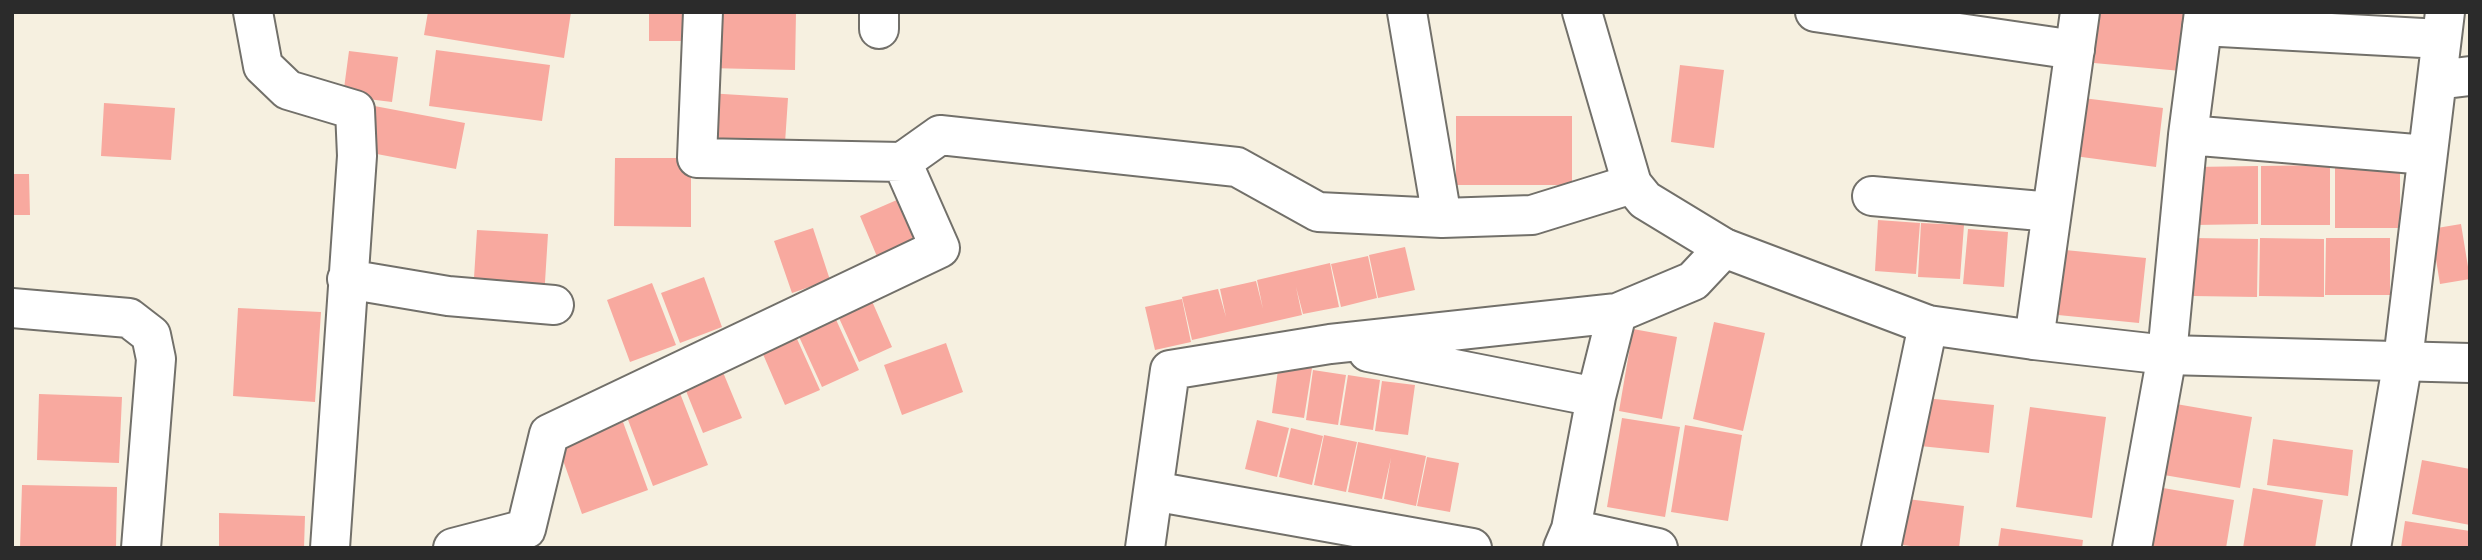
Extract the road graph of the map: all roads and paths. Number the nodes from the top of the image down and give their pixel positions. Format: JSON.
{"nodes":[{"id":1,"x":253,"y":12,"type":"edge"},
{"id":2,"x":703,"y":12,"type":"edge"},
{"id":3,"x":1407,"y":12,"type":"edge"},
{"id":4,"x":1582,"y":12,"type":"edge"},
{"id":5,"x":1815,"y":12,"type":"edge"},
{"id":6,"x":2080,"y":12,"type":"edge"},
{"id":7,"x":2203,"y":19,"type":"edge"},
{"id":8,"x":2443,"y":25,"type":"edge"},
{"id":9,"x":2075,"y":50,"type":"junction"},
{"id":10,"x":2453,"y":78,"type":"edge"},
{"id":11,"x":2188,"y":135,"type":"junction"},
{"id":12,"x":2427,"y":155,"type":"junction"},
{"id":13,"x":902,"y":162,"type":"junction"},
{"id":14,"x":1632,"y":184,"type":"junction"},
{"id":15,"x":1872,"y":196,"type":"dead end"},
{"id":16,"x":2052,"y":212,"type":"junction"},
{"id":17,"x":1442,"y":218,"type":"junction"},
{"id":18,"x":1724,"y":248,"type":"junction"},
{"id":19,"x":347,"y":279,"type":"junction"},
{"id":20,"x":554,"y":305,"type":"dead end"},
{"id":21,"x":12,"y":308,"type":"edge"},
{"id":22,"x":1616,"y":313,"type":"junction"},
{"id":23,"x":1928,"y":325,"type":"junction"},
{"id":24,"x":2034,"y":340,"type":"junction"},
{"id":25,"x":1329,"y":344,"type":"junction"},
{"id":26,"x":2166,"y":355,"type":"junction"},
{"id":27,"x":2403,"y":360,"type":"junction"},
{"id":28,"x":2470,"y":363,"type":"edge"},
{"id":29,"x":1596,"y":397,"type":"junction"},
{"id":30,"x":1153,"y":491,"type":"junction"},
{"id":31,"x":1567,"y":538,"type":"edge"},
{"id":32,"x":141,"y":548,"type":"edge"},
{"id":33,"x":330,"y":548,"type":"edge"},
{"id":34,"x":453,"y":548,"type":"edge"},
{"id":35,"x":1145,"y":548,"type":"edge"},
{"id":36,"x":1472,"y":548,"type":"edge"},
{"id":37,"x":1658,"y":548,"type":"edge"},
{"id":38,"x":1881,"y":548,"type":"edge"},
{"id":39,"x":2132,"y":548,"type":"edge"},
{"id":40,"x":2371,"y":548,"type":"edge"}],
"edges":[{"from":1,"to":19,"type":"street"},
{"from":2,"to":13,"type":"street"},
{"from":3,"to":17,"type":"street"},
{"from":4,"to":14,"type":"street"},
{"from":5,"to":9,"type":"street"},
{"from":6,"to":9,"type":"street"},
{"from":7,"to":8,"type":"street"},
{"from":7,"to":11,"type":"street"},
{"from":8,"to":10,"type":"street"},
{"from":9,"to":16,"type":"street"},
{"from":10,"to":12,"type":"street"},
{"from":11,"to":12,"type":"street"},
{"from":11,"to":26,"type":"street"},
{"from":12,"to":27,"type":"street"},
{"from":13,"to":17,"type":"street"},
{"from":13,"to":34,"type":"street"},
{"from":14,"to":17,"type":"street"},
{"from":14,"to":18,"type":"street"},
{"from":15,"to":16,"type":"street"},
{"from":16,"to":24,"type":"street"},
{"from":18,"to":22,"type":"street"},
{"from":18,"to":23,"type":"street"},
{"from":19,"to":20,"type":"street"},
{"from":19,"to":33,"type":"street"},
{"from":21,"to":32,"type":"street"},
{"from":22,"to":25,"type":"street"},
{"from":22,"to":29,"type":"street"},
{"from":23,"to":24,"type":"street"},
{"from":23,"to":38,"type":"street"},
{"from":24,"to":26,"type":"street"},
{"from":25,"to":29,"type":"street"},
{"from":25,"to":30,"type":"street"},
{"from":26,"to":27,"type":"street"},
{"from":26,"to":39,"type":"street"},
{"from":27,"to":28,"type":"street"},
{"from":27,"to":40,"type":"street"},
{"from":29,"to":31,"type":"street"},
{"from":30,"to":35,"type":"street"},
{"from":30,"to":36,"type":"street"},
{"from":31,"to":37,"type":"street"}]}
